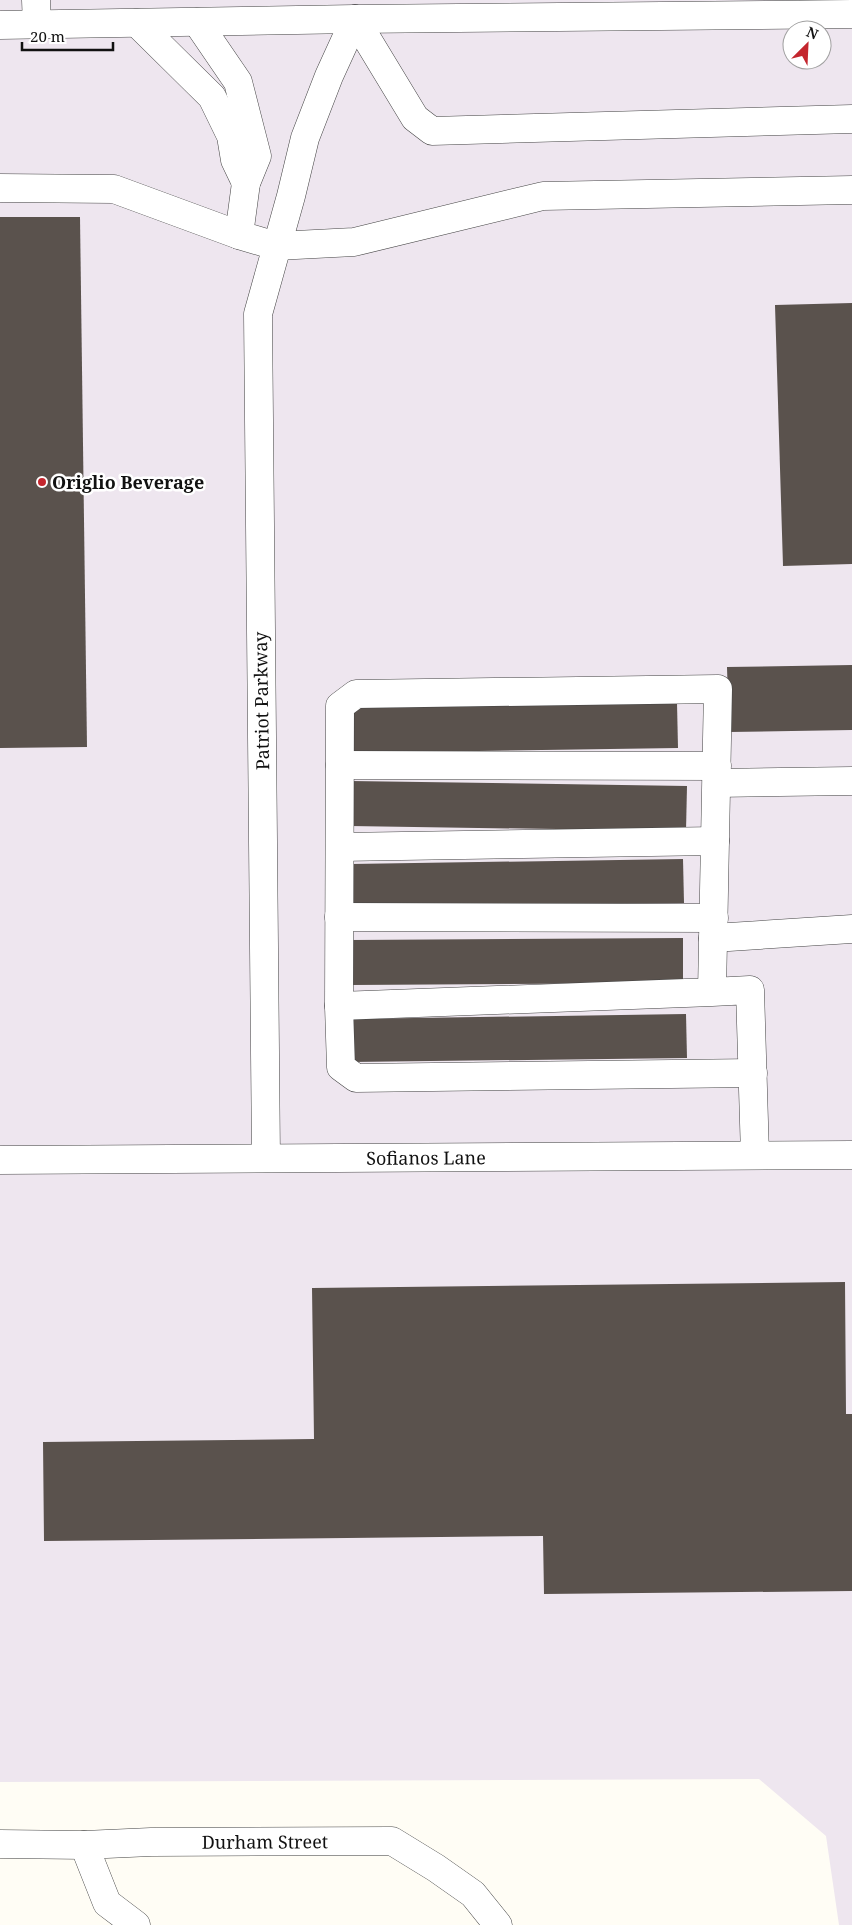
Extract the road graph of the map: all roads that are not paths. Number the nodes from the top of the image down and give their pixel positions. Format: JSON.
{"nodes":[{"id":1,"x":36,"y":12,"type":"edge"},
{"id":2,"x":852,"y":14,"type":"edge"},
{"id":3,"x":355,"y":19,"type":"junction"},
{"id":4,"x":197,"y":22,"type":"junction"},
{"id":5,"x":137,"y":23,"type":"junction"},
{"id":6,"x":0,"y":25,"type":"edge"},
{"id":7,"x":852,"y":119,"type":"edge"},
{"id":8,"x":246,"y":183,"type":"junction"},
{"id":9,"x":0,"y":188,"type":"edge"},
{"id":10,"x":852,"y":190,"type":"edge"},
{"id":11,"x":238,"y":235,"type":"junction"},
{"id":12,"x":276,"y":246,"type":"junction"},
{"id":13,"x":340,"y":764,"type":"junction"},
{"id":14,"x":717,"y":774,"type":"junction"},
{"id":15,"x":852,"y":781,"type":"edge"},
{"id":16,"x":715,"y":841,"type":"junction"},
{"id":17,"x":340,"y":848,"type":"junction"},
{"id":18,"x":340,"y":917,"type":"junction"},
{"id":19,"x":713,"y":928,"type":"junction"},
{"id":20,"x":852,"y":929,"type":"edge"},
{"id":21,"x":712,"y":992,"type":"junction"},
{"id":22,"x":339,"y":1006,"type":"junction"},
{"id":23,"x":752,"y":1073,"type":"junction"},
{"id":24,"x":755,"y":1155,"type":"junction"},
{"id":25,"x":852,"y":1155,"type":"edge"},
{"id":26,"x":266,"y":1158,"type":"junction"},
{"id":27,"x":0,"y":1160,"type":"edge"},
{"id":28,"x":0,"y":1844,"type":"edge"},
{"id":29,"x":84,"y":1845,"type":"junction"},
{"id":30,"x":136,"y":1925,"type":"edge"},
{"id":31,"x":498,"y":1925,"type":"edge"}],
"edges":[{"from":1,"to":5,"type":"street"},
{"from":1,"to":6,"type":"street"},
{"from":2,"to":3,"type":"street"},
{"from":3,"to":4,"type":"street"},
{"from":3,"to":7,"type":"street"},
{"from":3,"to":12,"type":"street","name":"Patriot Parkway"},
{"from":4,"to":5,"type":"street"},
{"from":4,"to":8,"type":"street"},
{"from":5,"to":8,"type":"street"},
{"from":8,"to":11,"type":"street"},
{"from":9,"to":11,"type":"street"},
{"from":10,"to":12,"type":"street"},
{"from":11,"to":12,"type":"street"},
{"from":12,"to":26,"type":"street","name":"Patriot Parkway"},
{"from":13,"to":14,"type":"street"},
{"from":13,"to":14,"type":"street"},
{"from":13,"to":17,"type":"street"},
{"from":14,"to":15,"type":"street"},
{"from":14,"to":16,"type":"street"},
{"from":16,"to":17,"type":"street"},
{"from":16,"to":19,"type":"street"},
{"from":17,"to":18,"type":"street"},
{"from":18,"to":19,"type":"street"},
{"from":18,"to":22,"type":"street"},
{"from":19,"to":20,"type":"street"},
{"from":19,"to":21,"type":"street"},
{"from":21,"to":22,"type":"street"},
{"from":21,"to":23,"type":"street"},
{"from":22,"to":23,"type":"street"},
{"from":23,"to":24,"type":"street"},
{"from":24,"to":25,"type":"street","name":"Sofianos Lane"},
{"from":24,"to":26,"type":"street","name":"Sofianos Lane"},
{"from":26,"to":27,"type":"street","name":"Sofianos Lane"},
{"from":28,"to":29,"type":"street","name":"Durham Street"},
{"from":29,"to":30,"type":"street"},
{"from":29,"to":31,"type":"street","name":"Durham Street"}]}
